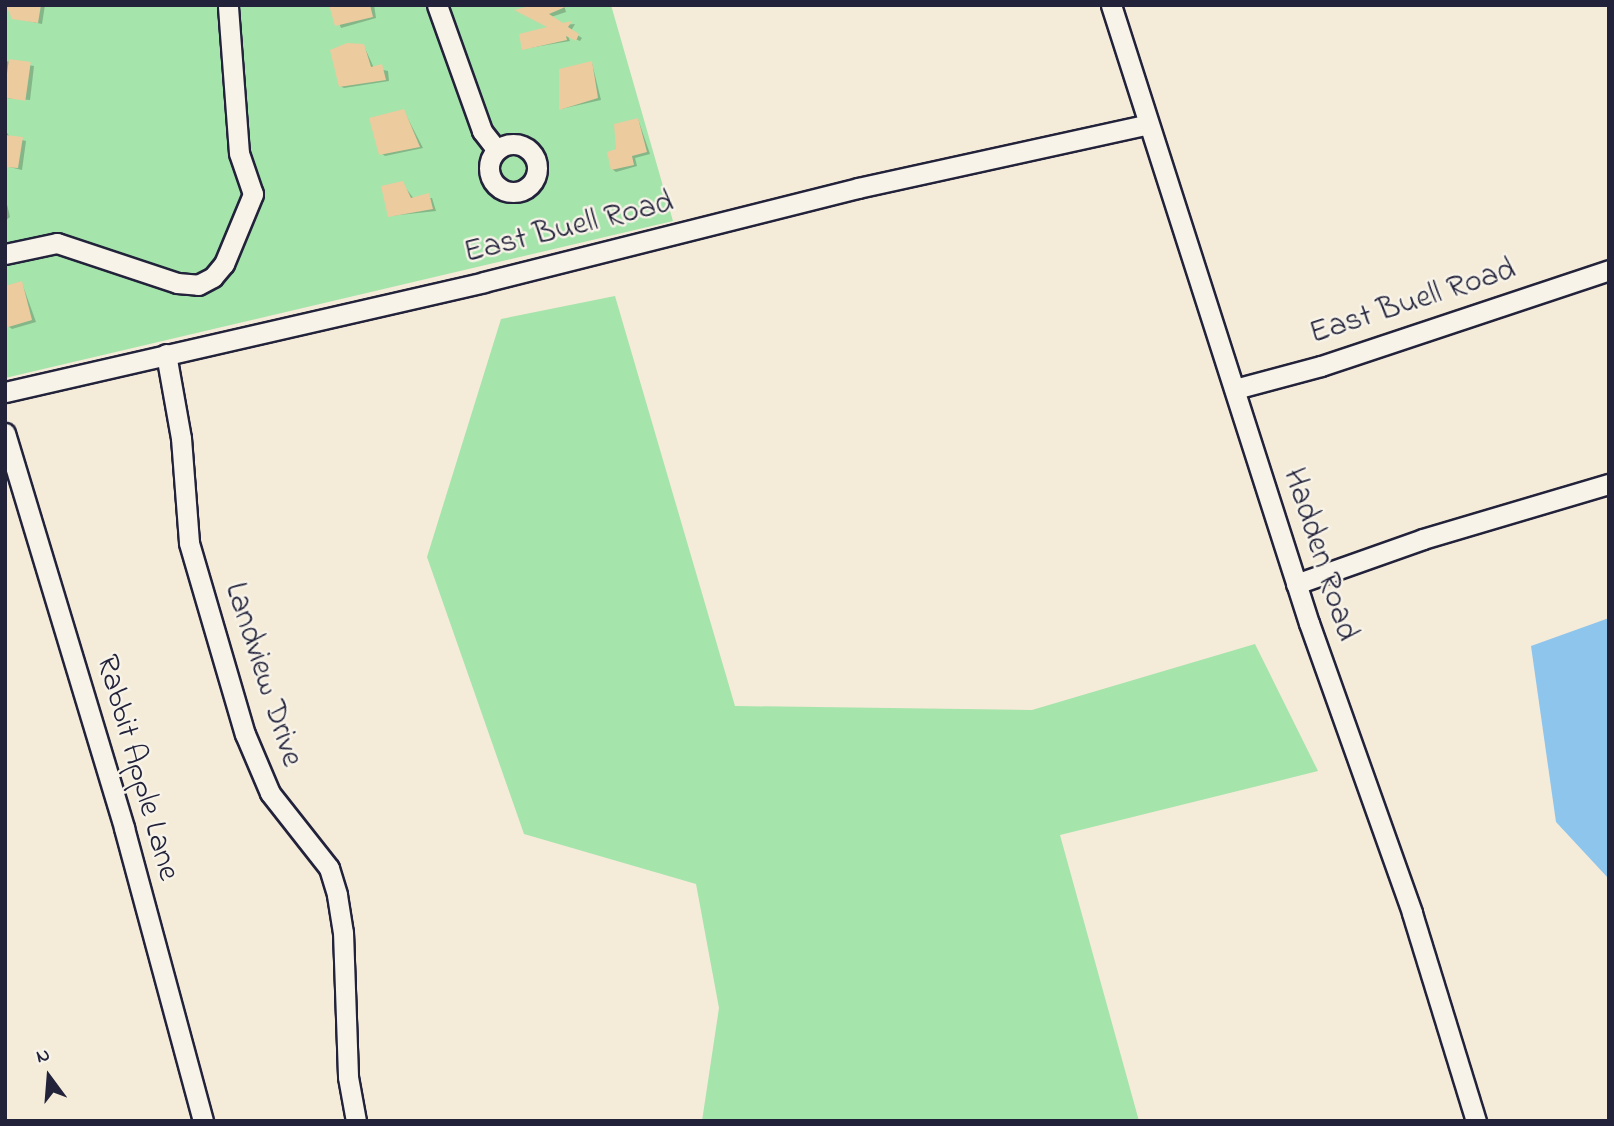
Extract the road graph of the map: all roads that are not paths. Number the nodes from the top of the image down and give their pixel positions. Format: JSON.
{"nodes":[{"id":1,"x":228,"y":5,"type":"edge"},
{"id":2,"x":438,"y":5,"type":"edge"},
{"id":3,"x":1111,"y":5,"type":"edge"},
{"id":4,"x":1148,"y":124,"type":"junction"},
{"id":5,"x":497,"y":149,"type":"dead end"},
{"id":6,"x":5,"y":254,"type":"edge"},
{"id":7,"x":1609,"y":270,"type":"edge"},
{"id":8,"x":166,"y":354,"type":"junction"},
{"id":9,"x":1235,"y":389,"type":"junction"},
{"id":10,"x":5,"y":392,"type":"edge"},
{"id":11,"x":5,"y":433,"type":"edge"},
{"id":12,"x":1609,"y":484,"type":"edge"},
{"id":13,"x":1296,"y":584,"type":"junction"},
{"id":14,"x":203,"y":1121,"type":"edge"},
{"id":15,"x":356,"y":1121,"type":"edge"},
{"id":16,"x":1476,"y":1121,"type":"edge"}],
"edges":[{"from":1,"to":6,"type":"street"},
{"from":2,"to":5,"type":"street"},
{"from":3,"to":4,"type":"street","name":"Hadden Road"},
{"from":4,"to":8,"type":"street","name":"East Buell Road"},
{"from":4,"to":9,"type":"street","name":"Hadden Road"},
{"from":7,"to":9,"type":"street","name":"East Buell Road"},
{"from":8,"to":10,"type":"street","name":"East Buell Road"},
{"from":8,"to":15,"type":"street","name":"Landview Drive"},
{"from":9,"to":13,"type":"street","name":"Hadden Road"},
{"from":11,"to":14,"type":"street","name":"Rabbit Apple Lane"},
{"from":12,"to":13,"type":"street"},
{"from":13,"to":16,"type":"street","name":"Hadden Road"}]}
